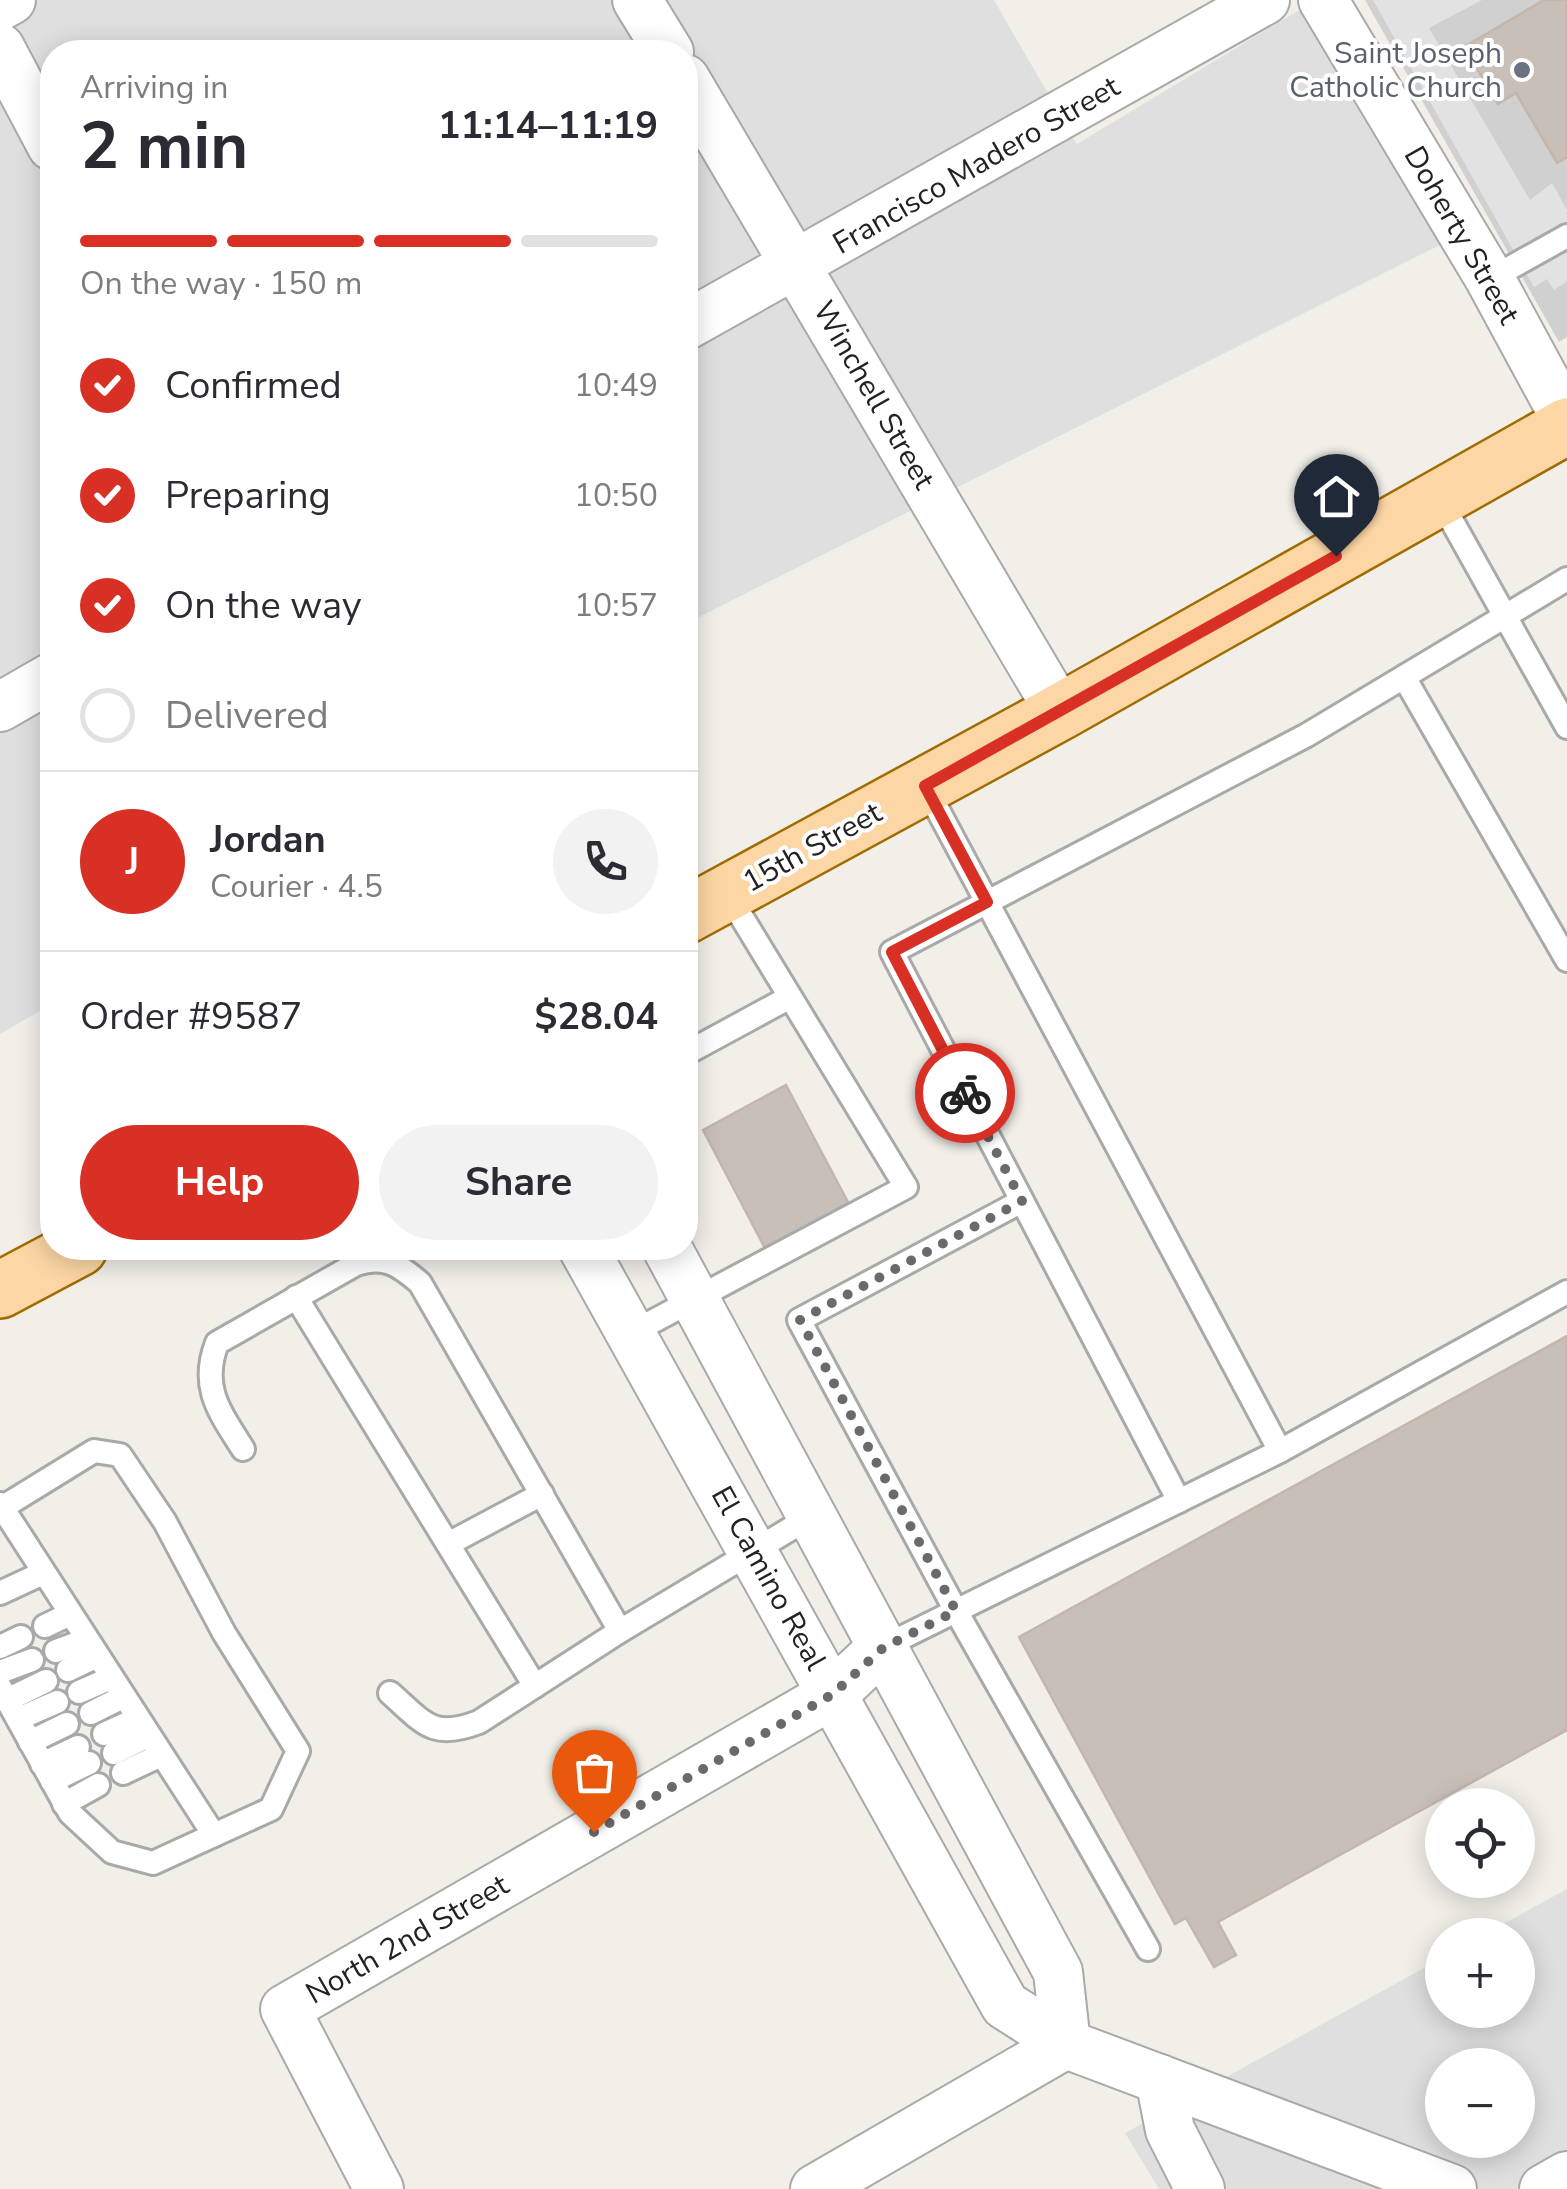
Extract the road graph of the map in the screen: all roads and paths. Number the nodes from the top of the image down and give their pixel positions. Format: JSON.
{"nodes":[{"id":1,"x":11,"y":0,"type":"edge"},
{"id":2,"x":637,"y":0,"type":"edge"},
{"id":3,"x":1265,"y":0,"type":"edge"},
{"id":4,"x":0,"y":6,"type":"edge"},
{"id":5,"x":1334,"y":8,"type":"edge"},
{"id":6,"x":662,"y":40,"type":"edge"},
{"id":7,"x":0,"y":48,"type":"edge"},
{"id":8,"x":698,"y":101,"type":"edge"},
{"id":9,"x":40,"y":123,"type":"edge"},
{"id":10,"x":1567,"y":236,"type":"edge"},
{"id":11,"x":798,"y":266,"type":"junction"},
{"id":12,"x":1490,"y":279,"type":"junction"},
{"id":13,"x":698,"y":319,"type":"edge"},
{"id":14,"x":1567,"y":423,"type":"edge"},
{"id":15,"x":1439,"y":498,"type":"junction"},
{"id":16,"x":1567,"y":579,"type":"edge"},
{"id":17,"x":1504,"y":618,"type":"junction"},
{"id":18,"x":1404,"y":677,"type":"junction"},
{"id":19,"x":40,"y":683,"type":"edge"},
{"id":20,"x":0,"y":707,"type":"edge"},
{"id":21,"x":1060,"y":712,"type":"junction"},
{"id":22,"x":1567,"y":727,"type":"edge"},
{"id":23,"x":925,"y":786,"type":"junction"},
{"id":24,"x":987,"y":902,"type":"junction"},
{"id":25,"x":706,"y":905,"type":"edge"},
{"id":26,"x":1567,"y":960,"type":"edge"},
{"id":27,"x":790,"y":997,"type":"junction"},
{"id":28,"x":698,"y":1047,"type":"edge"},
{"id":29,"x":1022,"y":1201,"type":"junction"},
{"id":30,"x":56,"y":1260,"type":"edge"},
{"id":31,"x":370,"y":1260,"type":"edge"},
{"id":32,"x":383,"y":1260,"type":"edge"},
{"id":33,"x":590,"y":1260,"type":"edge"},
{"id":34,"x":674,"y":1260,"type":"edge"},
{"id":35,"x":0,"y":1290,"type":"edge"},
{"id":36,"x":1567,"y":1292,"type":"edge"},
{"id":37,"x":296,"y":1297,"type":"junction"},
{"id":38,"x":696,"y":1301,"type":"junction"},
{"id":39,"x":632,"y":1333,"type":"junction"},
{"id":40,"x":244,"y":1450,"type":"dead end"},
{"id":41,"x":1280,"y":1451,"type":"junction"},
{"id":42,"x":542,"y":1494,"type":"junction"},
{"id":43,"x":1179,"y":1501,"type":"junction"},
{"id":44,"x":1,"y":1507,"type":"edge"},
{"id":45,"x":812,"y":1516,"type":"junction"},
{"id":46,"x":448,"y":1544,"type":"junction"},
{"id":47,"x":752,"y":1549,"type":"junction"},
{"id":48,"x":43,"y":1573,"type":"junction"},
{"id":49,"x":0,"y":1593,"type":"edge"},
{"id":50,"x":956,"y":1611,"type":"junction"},
{"id":51,"x":70,"y":1614,"type":"junction"},
{"id":52,"x":45,"y":1626,"type":"dead end"},
{"id":53,"x":620,"y":1631,"type":"junction"},
{"id":54,"x":91,"y":1648,"type":"junction"},
{"id":55,"x":883,"y":1648,"type":"junction"},
{"id":56,"x":32,"y":1660,"type":"dead end"},
{"id":57,"x":62,"y":1661,"type":"dead end"},
{"id":58,"x":0,"y":1672,"type":"edge"},
{"id":59,"x":535,"y":1686,"type":"junction"},
{"id":60,"x":117,"y":1688,"type":"junction"},
{"id":61,"x":51,"y":1691,"type":"dead end"},
{"id":62,"x":79,"y":1692,"type":"dead end"},
{"id":63,"x":390,"y":1693,"type":"dead end"},
{"id":64,"x":833,"y":1694,"type":"junction"},
{"id":65,"x":8,"y":1702,"type":"edge"},
{"id":66,"x":91,"y":1713,"type":"dead end"},
{"id":67,"x":67,"y":1724,"type":"dead end"},
{"id":68,"x":149,"y":1737,"type":"junction"},
{"id":69,"x":30,"y":1742,"type":"junction"},
{"id":70,"x":84,"y":1755,"type":"dead end"},
{"id":71,"x":47,"y":1772,"type":"junction"},
{"id":72,"x":98,"y":1785,"type":"dead end"},
{"id":73,"x":64,"y":1804,"type":"junction"},
{"id":74,"x":214,"y":1835,"type":"junction"},
{"id":75,"x":1148,"y":1949,"type":"dead end"},
{"id":76,"x":1066,"y":2044,"type":"junction"},
{"id":77,"x":1160,"y":2079,"type":"junction"},
{"id":78,"x":1567,"y":2176,"type":"edge"},
{"id":79,"x":379,"y":2189,"type":"edge"},
{"id":80,"x":815,"y":2189,"type":"edge"},
{"id":81,"x":1200,"y":2189,"type":"edge"},
{"id":82,"x":1452,"y":2189,"type":"edge"},
{"id":83,"x":1544,"y":2189,"type":"edge"}],
"edges":[{"from":1,"to":4,"type":"street"},
{"from":2,"to":6,"type":"street"},
{"from":3,"to":11,"type":"street","name":"Francisco Madero Street"},
{"from":5,"to":12,"type":"street","name":"Doherty Street"},
{"from":7,"to":9,"type":"street"},
{"from":8,"to":11,"type":"street","name":"Winchell Street"},
{"from":10,"to":12,"type":"lane"},
{"from":11,"to":13,"type":"street","name":"Francisco Madero Street"},
{"from":11,"to":21,"type":"street","name":"Winchell Street"},
{"from":12,"to":14,"type":"street","name":"Doherty Street"},
{"from":14,"to":15,"type":"main road","name":"15th Street"},
{"from":15,"to":17,"type":"lane"},
{"from":15,"to":21,"type":"main road","name":"15th Street"},
{"from":16,"to":17,"type":"lane"},
{"from":17,"to":18,"type":"lane"},
{"from":17,"to":22,"type":"lane"},
{"from":18,"to":24,"type":"lane"},
{"from":18,"to":26,"type":"lane"},
{"from":19,"to":20,"type":"street"},
{"from":21,"to":23,"type":"main road","name":"15th Street"},
{"from":23,"to":24,"type":"lane"},
{"from":23,"to":25,"type":"main road","name":"15th Street"},
{"from":24,"to":29,"type":"lane"},
{"from":24,"to":41,"type":"lane"},
{"from":25,"to":27,"type":"lane"},
{"from":27,"to":28,"type":"lane"},
{"from":27,"to":38,"type":"lane"},
{"from":29,"to":43,"type":"lane"},
{"from":29,"to":50,"type":"lane"},
{"from":30,"to":35,"type":"main road"},
{"from":31,"to":37,"type":"lane"},
{"from":32,"to":42,"type":"lane"},
{"from":33,"to":39,"type":"street","name":"El Camino Real"},
{"from":34,"to":38,"type":"street"},
{"from":36,"to":41,"type":"lane"},
{"from":37,"to":40,"type":"lane"},
{"from":37,"to":46,"type":"lane"},
{"from":38,"to":39,"type":"lane"},
{"from":38,"to":45,"type":"street"},
{"from":39,"to":47,"type":"street","name":"El Camino Real"},
{"from":41,"to":43,"type":"lane"},
{"from":42,"to":46,"type":"lane"},
{"from":42,"to":53,"type":"lane"},
{"from":43,"to":50,"type":"lane"},
{"from":44,"to":48,"type":"lane"},
{"from":44,"to":74,"type":"lane"},
{"from":45,"to":47,"type":"lane"},
{"from":45,"to":55,"type":"street"},
{"from":46,"to":59,"type":"lane"},
{"from":47,"to":53,"type":"lane"},
{"from":47,"to":64,"type":"street","name":"El Camino Real"},
{"from":48,"to":49,"type":"lane"},
{"from":48,"to":51,"type":"lane"},
{"from":50,"to":55,"type":"lane"},
{"from":50,"to":75,"type":"lane"},
{"from":51,"to":52,"type":"lane"},
{"from":51,"to":54,"type":"lane"},
{"from":53,"to":59,"type":"lane"},
{"from":54,"to":57,"type":"lane"},
{"from":54,"to":60,"type":"lane"},
{"from":55,"to":64,"type":"street","name":"North 2nd Street"},
{"from":55,"to":76,"type":"street"},
{"from":56,"to":58,"type":"lane"},
{"from":59,"to":63,"type":"lane"},
{"from":60,"to":62,"type":"lane"},
{"from":60,"to":66,"type":"lane"},
{"from":60,"to":68,"type":"lane"},
{"from":61,"to":65,"type":"lane"},
{"from":64,"to":76,"type":"street","name":"El Camino Real"},
{"from":64,"to":79,"type":"street","name":"North 2nd Street"},
{"from":65,"to":69,"type":"lane"},
{"from":67,"to":69,"type":"lane"},
{"from":68,"to":68,"type":"lane"},
{"from":68,"to":74,"type":"lane"},
{"from":69,"to":71,"type":"lane"},
{"from":70,"to":71,"type":"lane"},
{"from":71,"to":73,"type":"lane"},
{"from":72,"to":73,"type":"lane"},
{"from":73,"to":74,"type":"lane"},
{"from":76,"to":77,"type":"street","name":"El Camino Real"},
{"from":76,"to":80,"type":"street"},
{"from":77,"to":81,"type":"street"},
{"from":77,"to":82,"type":"street","name":"El Camino Real"},
{"from":78,"to":83,"type":"street"}]}
